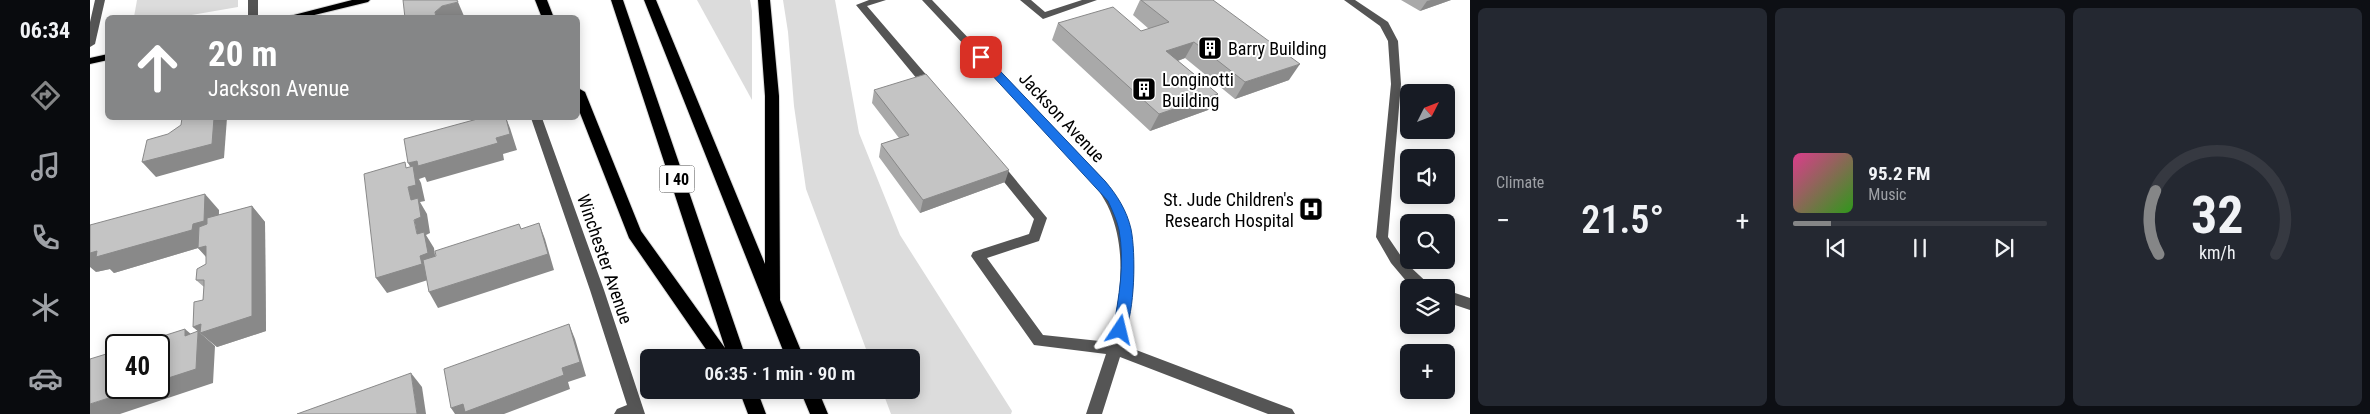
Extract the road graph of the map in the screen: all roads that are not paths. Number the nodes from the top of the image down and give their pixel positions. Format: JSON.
{"nodes":[{"id":1,"x":100,"y":0,"type":"edge"},
{"id":2,"x":253,"y":0,"type":"edge"},
{"id":3,"x":365,"y":0,"type":"edge"},
{"id":4,"x":541,"y":0,"type":"edge"},
{"id":5,"x":617,"y":0,"type":"edge"},
{"id":6,"x":650,"y":0,"type":"edge"},
{"id":7,"x":764,"y":0,"type":"edge"},
{"id":8,"x":881,"y":0,"type":"edge"},
{"id":9,"x":927,"y":0,"type":"edge"},
{"id":10,"x":1025,"y":0,"type":"edge"},
{"id":11,"x":1092,"y":0,"type":"edge"},
{"id":12,"x":1349,"y":0,"type":"edge"},
{"id":13,"x":1073,"y":3,"type":"edge"},
{"id":14,"x":253,"y":15,"type":"edge"},
{"id":15,"x":300,"y":15,"type":"edge"},
{"id":16,"x":547,"y":15,"type":"edge"},
{"id":17,"x":90,"y":44,"type":"edge"},
{"id":18,"x":105,"y":58,"type":"edge"},
{"id":19,"x":90,"y":61,"type":"edge"},
{"id":20,"x":938,"y":96,"type":"edge"},
{"id":21,"x":580,"y":97,"type":"edge"},
{"id":22,"x":537,"y":120,"type":"edge"},
{"id":23,"x":990,"y":157,"type":"edge"},
{"id":24,"x":1411,"y":279,"type":"edge"},
{"id":25,"x":1455,"y":299,"type":"edge"},
{"id":26,"x":1470,"y":304,"type":"edge"},
{"id":27,"x":773,"y":306,"type":"junction"},
{"id":28,"x":716,"y":349,"type":"edge"},
{"id":29,"x":734,"y":349,"type":"edge"},
{"id":30,"x":791,"y":349,"type":"edge"},
{"id":31,"x":1116,"y":349,"type":"junction"},
{"id":32,"x":813,"y":399,"type":"edge"},
{"id":33,"x":632,"y":412,"type":"edge"},
{"id":34,"x":819,"y":414,"type":"edge"},
{"id":35,"x":1094,"y":414,"type":"edge"},
{"id":36,"x":1287,"y":414,"type":"edge"}],
"edges":[{"from":1,"to":17,"type":"street"},
{"from":2,"to":14,"type":"street"},
{"from":3,"to":15,"type":"main road"},
{"from":4,"to":16,"type":"highway"},
{"from":5,"to":29,"type":"highway","number":"I 40"},
{"from":6,"to":27,"type":"highway","number":"I 40"},
{"from":7,"to":27,"type":"highway"},
{"from":8,"to":20,"type":"street"},
{"from":9,"to":31,"type":"street","name":"Jackson Avenue"},
{"from":10,"to":13,"type":"street"},
{"from":11,"to":13,"type":"street"},
{"from":12,"to":24,"type":"street"},
{"from":18,"to":19,"type":"main road"},
{"from":21,"to":28,"type":"highway"},
{"from":22,"to":33,"type":"street","name":"Winchester Avenue"},
{"from":23,"to":31,"type":"street"},
{"from":25,"to":26,"type":"street"},
{"from":27,"to":30,"type":"highway","number":"I 40"},
{"from":31,"to":35,"type":"street","name":"Jackson Avenue"},
{"from":31,"to":36,"type":"street"},
{"from":32,"to":34,"type":"highway"}]}
